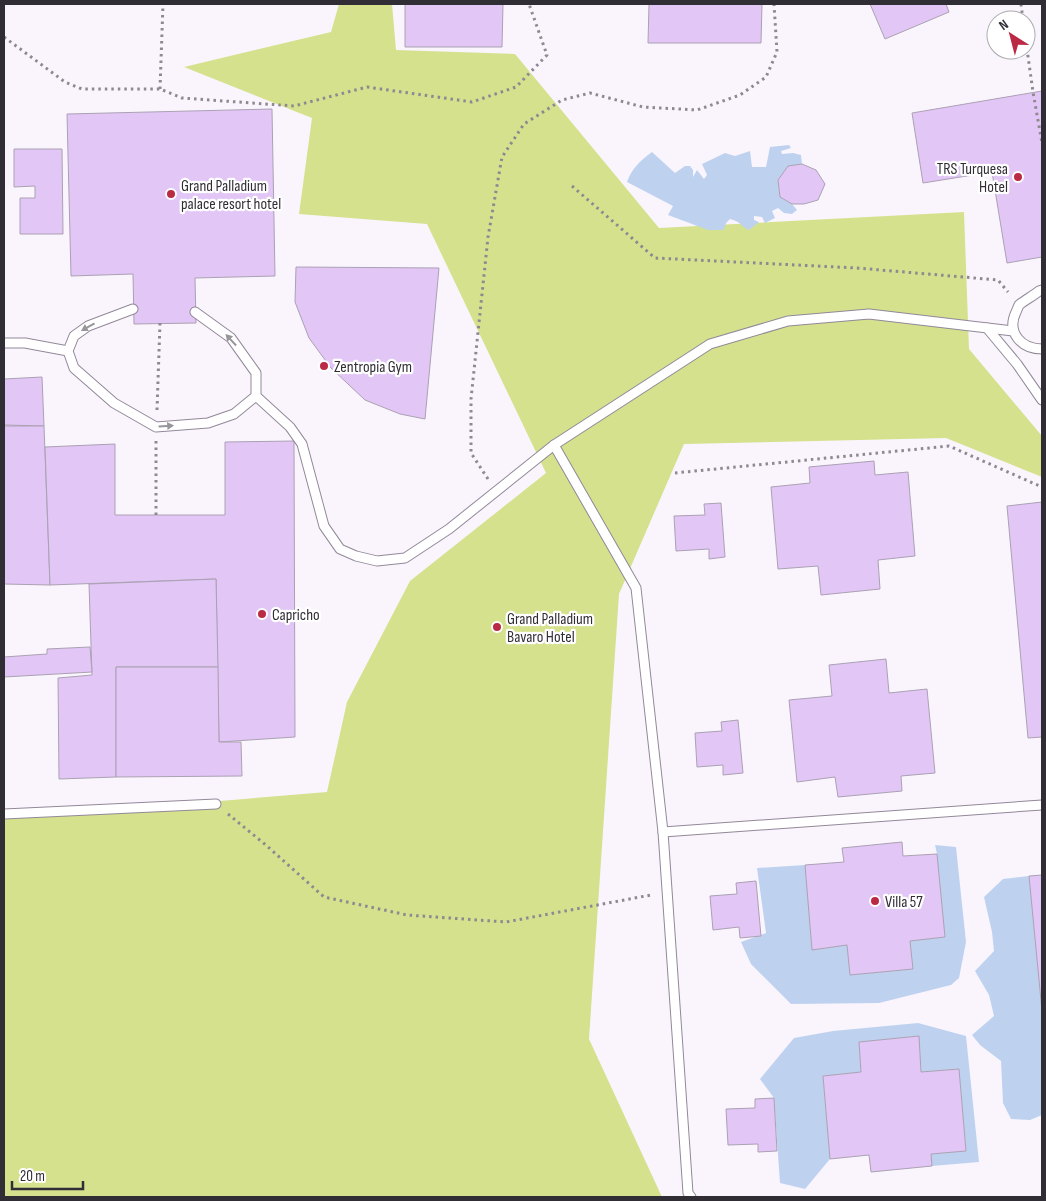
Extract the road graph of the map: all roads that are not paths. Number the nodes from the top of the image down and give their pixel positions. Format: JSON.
{"nodes":[{"id":1,"x":1042,"y":290,"type":"edge"},
{"id":2,"x":134,"y":309,"type":"dead end"},
{"id":3,"x":195,"y":312,"type":"dead end"},
{"id":4,"x":988,"y":328,"type":"junction"},
{"id":5,"x":1013,"y":331,"type":"junction"},
{"id":6,"x":4,"y":343,"type":"edge"},
{"id":7,"x":1042,"y":349,"type":"edge"},
{"id":8,"x":68,"y":351,"type":"junction"},
{"id":9,"x":256,"y":396,"type":"junction"},
{"id":10,"x":1042,"y":400,"type":"edge"},
{"id":11,"x":554,"y":445,"type":"junction"},
{"id":12,"x":216,"y":804,"type":"road end"},
{"id":13,"x":1042,"y":805,"type":"edge"},
{"id":14,"x":4,"y":814,"type":"edge"},
{"id":15,"x":663,"y":832,"type":"junction"},
{"id":16,"x":691,"y":1197,"type":"edge"}],
"edges":[{"from":1,"to":5,"type":"lane"},
{"from":2,"to":8,"type":"lane","one_way":true},
{"from":9,"to":3,"type":"lane","one_way":true},
{"from":4,"to":5,"type":"lane"},
{"from":4,"to":10,"type":"lane"},
{"from":4,"to":11,"type":"lane"},
{"from":5,"to":7,"type":"lane"},
{"from":6,"to":8,"type":"lane"},
{"from":8,"to":9,"type":"lane","one_way":true},
{"from":9,"to":11,"type":"lane"},
{"from":11,"to":15,"type":"lane"},
{"from":12,"to":14,"type":"lane"},
{"from":13,"to":15,"type":"lane"},
{"from":15,"to":16,"type":"lane"}]}
